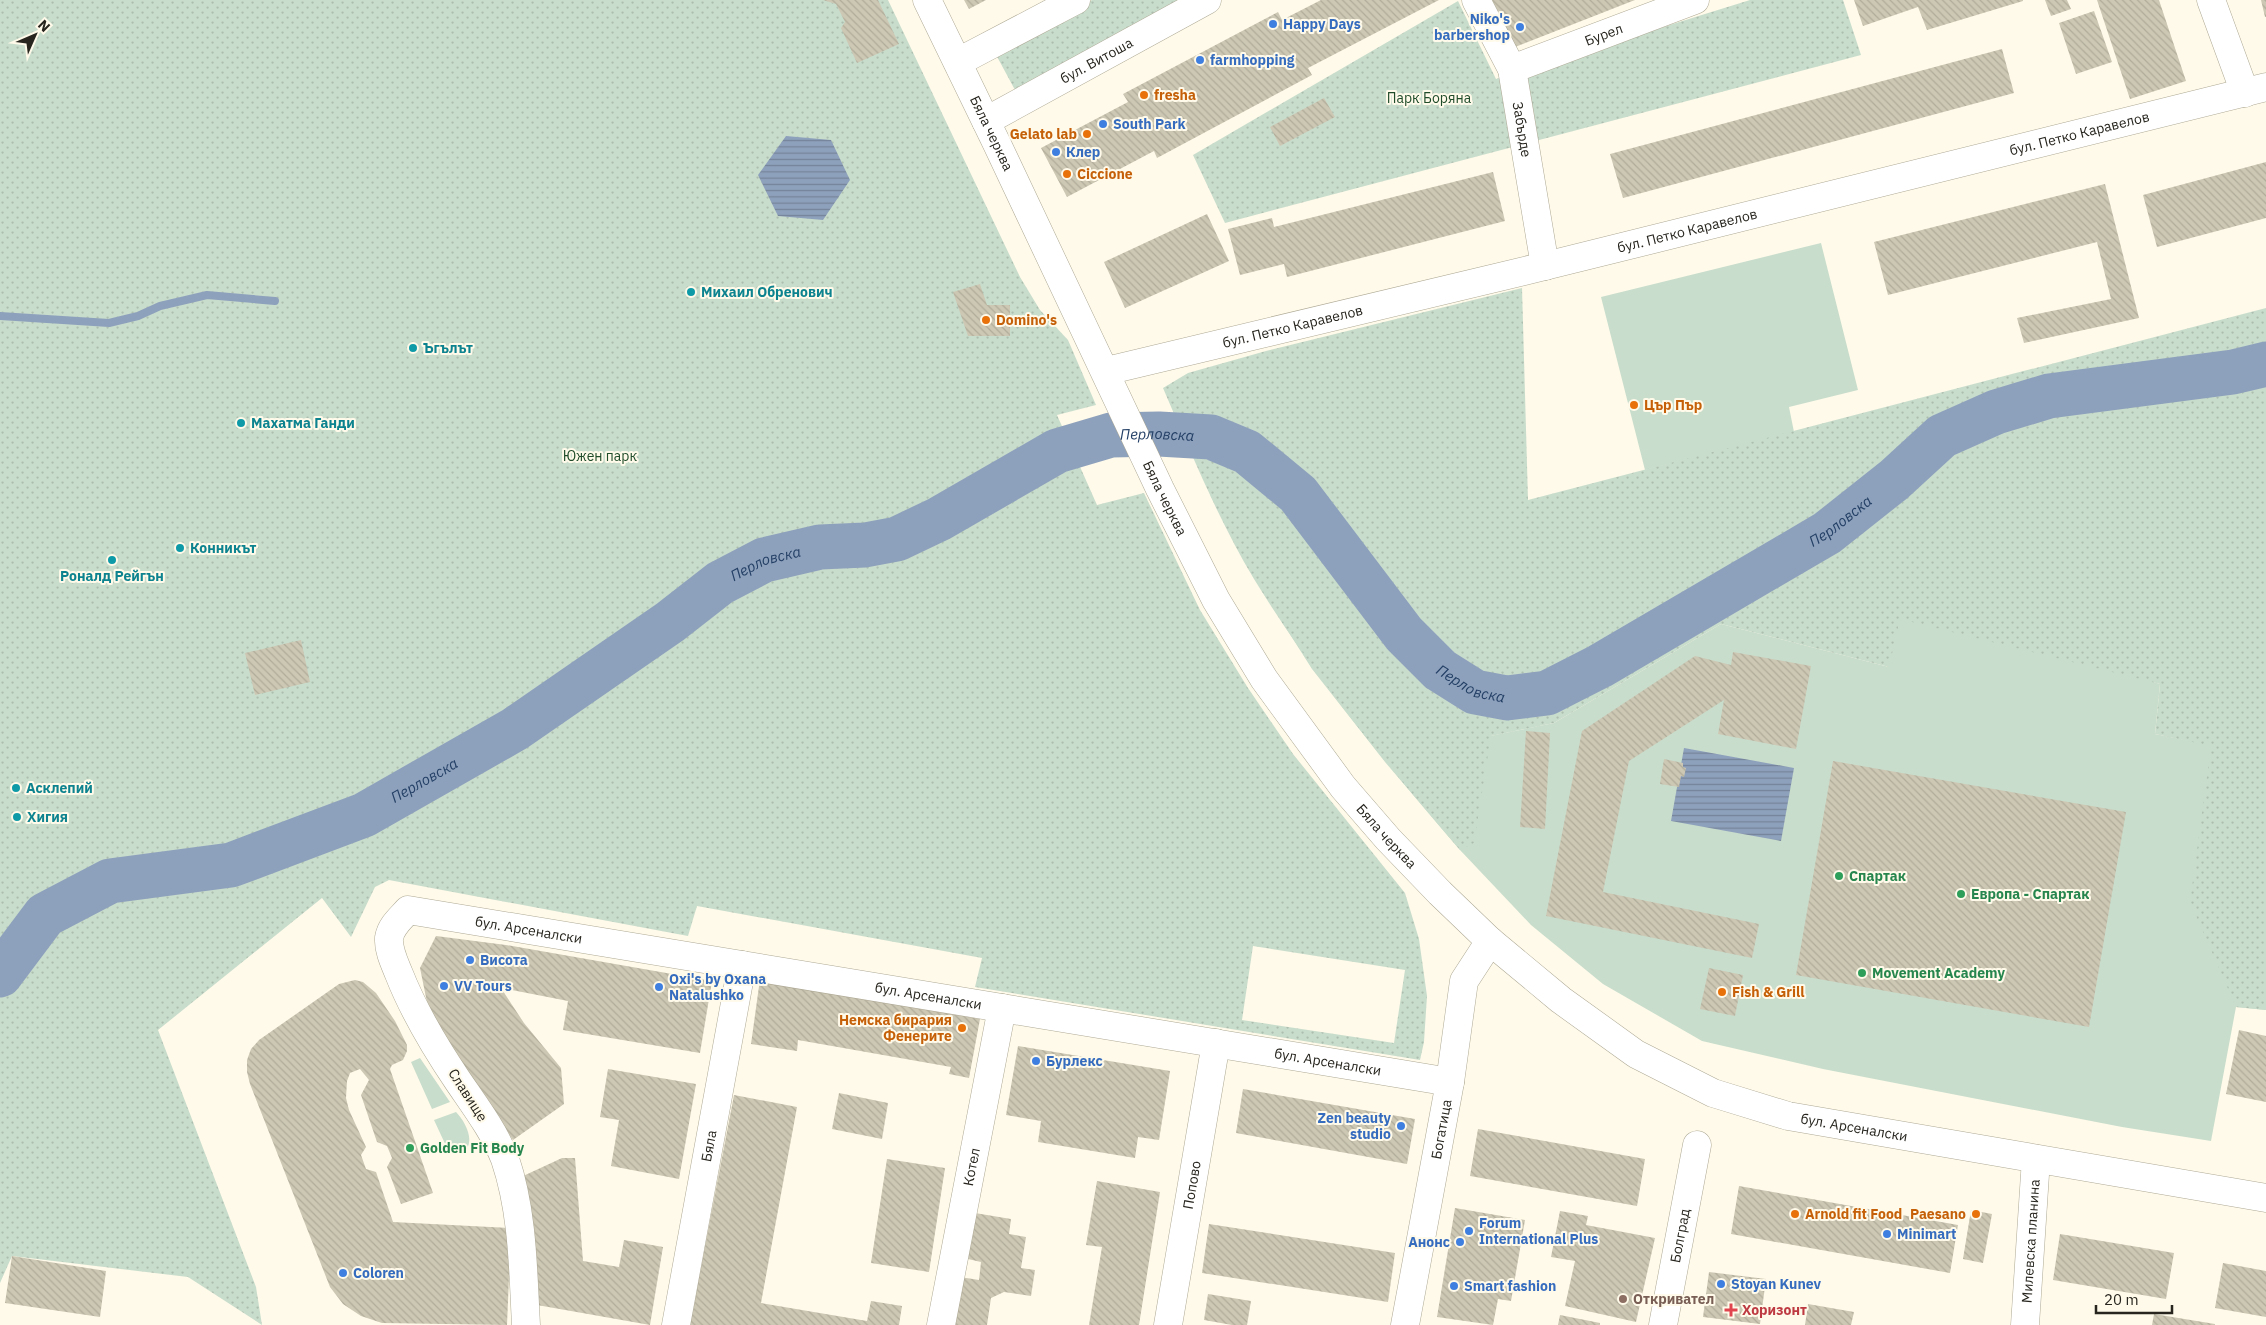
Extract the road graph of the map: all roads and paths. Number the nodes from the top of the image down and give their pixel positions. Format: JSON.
{"nodes":[{"id":1,"x":926,"y":0,"type":"edge"},
{"id":2,"x":1076,"y":0,"type":"edge"},
{"id":3,"x":1207,"y":0,"type":"edge"},
{"id":4,"x":1476,"y":0,"type":"edge"},
{"id":5,"x":1695,"y":0,"type":"edge"},
{"id":6,"x":2211,"y":0,"type":"edge"},
{"id":7,"x":958,"y":62,"type":"junction"},
{"id":8,"x":1512,"y":69,"type":"junction"},
{"id":9,"x":2255,"y":90,"type":"edge"},
{"id":10,"x":986,"y":121,"type":"junction"},
{"id":11,"x":1546,"y":266,"type":"junction"},
{"id":12,"x":1106,"y":371,"type":"junction"},
{"id":13,"x":408,"y":910,"type":"joint"},
{"id":14,"x":1490,"y":941,"type":"junction"},
{"id":15,"x":742,"y":965,"type":"junction"},
{"id":16,"x":1002,"y":1008,"type":"junction"},
{"id":17,"x":1216,"y":1043,"type":"junction"},
{"id":18,"x":1450,"y":1082,"type":"junction"},
{"id":19,"x":1697,"y":1145,"type":"dead end"},
{"id":20,"x":2036,"y":1159,"type":"junction"},
{"id":21,"x":2266,"y":1198,"type":"edge"},
{"id":22,"x":526,"y":1325,"type":"edge"},
{"id":23,"x":676,"y":1325,"type":"edge"},
{"id":24,"x":941,"y":1325,"type":"edge"},
{"id":25,"x":1168,"y":1325,"type":"edge"},
{"id":26,"x":1406,"y":1325,"type":"edge"},
{"id":27,"x":1663,"y":1325,"type":"edge"},
{"id":28,"x":2025,"y":1325,"type":"edge"}],
"edges":[{"from":1,"to":7,"type":"street","name":"Бяла черква"},
{"from":2,"to":7,"type":"street"},
{"from":3,"to":10,"type":"street","name":"бул. Витоша"},
{"from":4,"to":8,"type":"street","name":"Забърде"},
{"from":5,"to":8,"type":"street","name":"Бурел"},
{"from":6,"to":9,"type":"street"},
{"from":7,"to":10,"type":"street","name":"Бяла черква"},
{"from":8,"to":11,"type":"street","name":"Забърде"},
{"from":9,"to":11,"type":"street","name":"бул. Петко Каравелов"},
{"from":10,"to":12,"type":"street","name":"Бяла черква"},
{"from":11,"to":12,"type":"street","name":"бул. Петко Каравелов"},
{"from":12,"to":14,"type":"street","name":"Бяла черква"},
{"from":13,"to":15,"type":"street","name":"бул. Арсеналски"},
{"from":13,"to":22,"type":"street","name":"Славище"},
{"from":14,"to":18,"type":"street","name":"Богатица"},
{"from":14,"to":20,"type":"street","name":"бул. Арсеналски"},
{"from":15,"to":16,"type":"street","name":"бул. Арсеналски"},
{"from":15,"to":23,"type":"street","name":"Бяла"},
{"from":16,"to":17,"type":"street","name":"бул. Арсеналски"},
{"from":16,"to":24,"type":"street","name":"Котел"},
{"from":17,"to":18,"type":"street","name":"бул. Арсеналски"},
{"from":17,"to":25,"type":"street","name":"Попово"},
{"from":18,"to":26,"type":"street","name":"Богатица"},
{"from":19,"to":27,"type":"street","name":"Болград"},
{"from":20,"to":21,"type":"street","name":"бул. Арсеналски"},
{"from":20,"to":28,"type":"street","name":"Милевска планина"}]}
